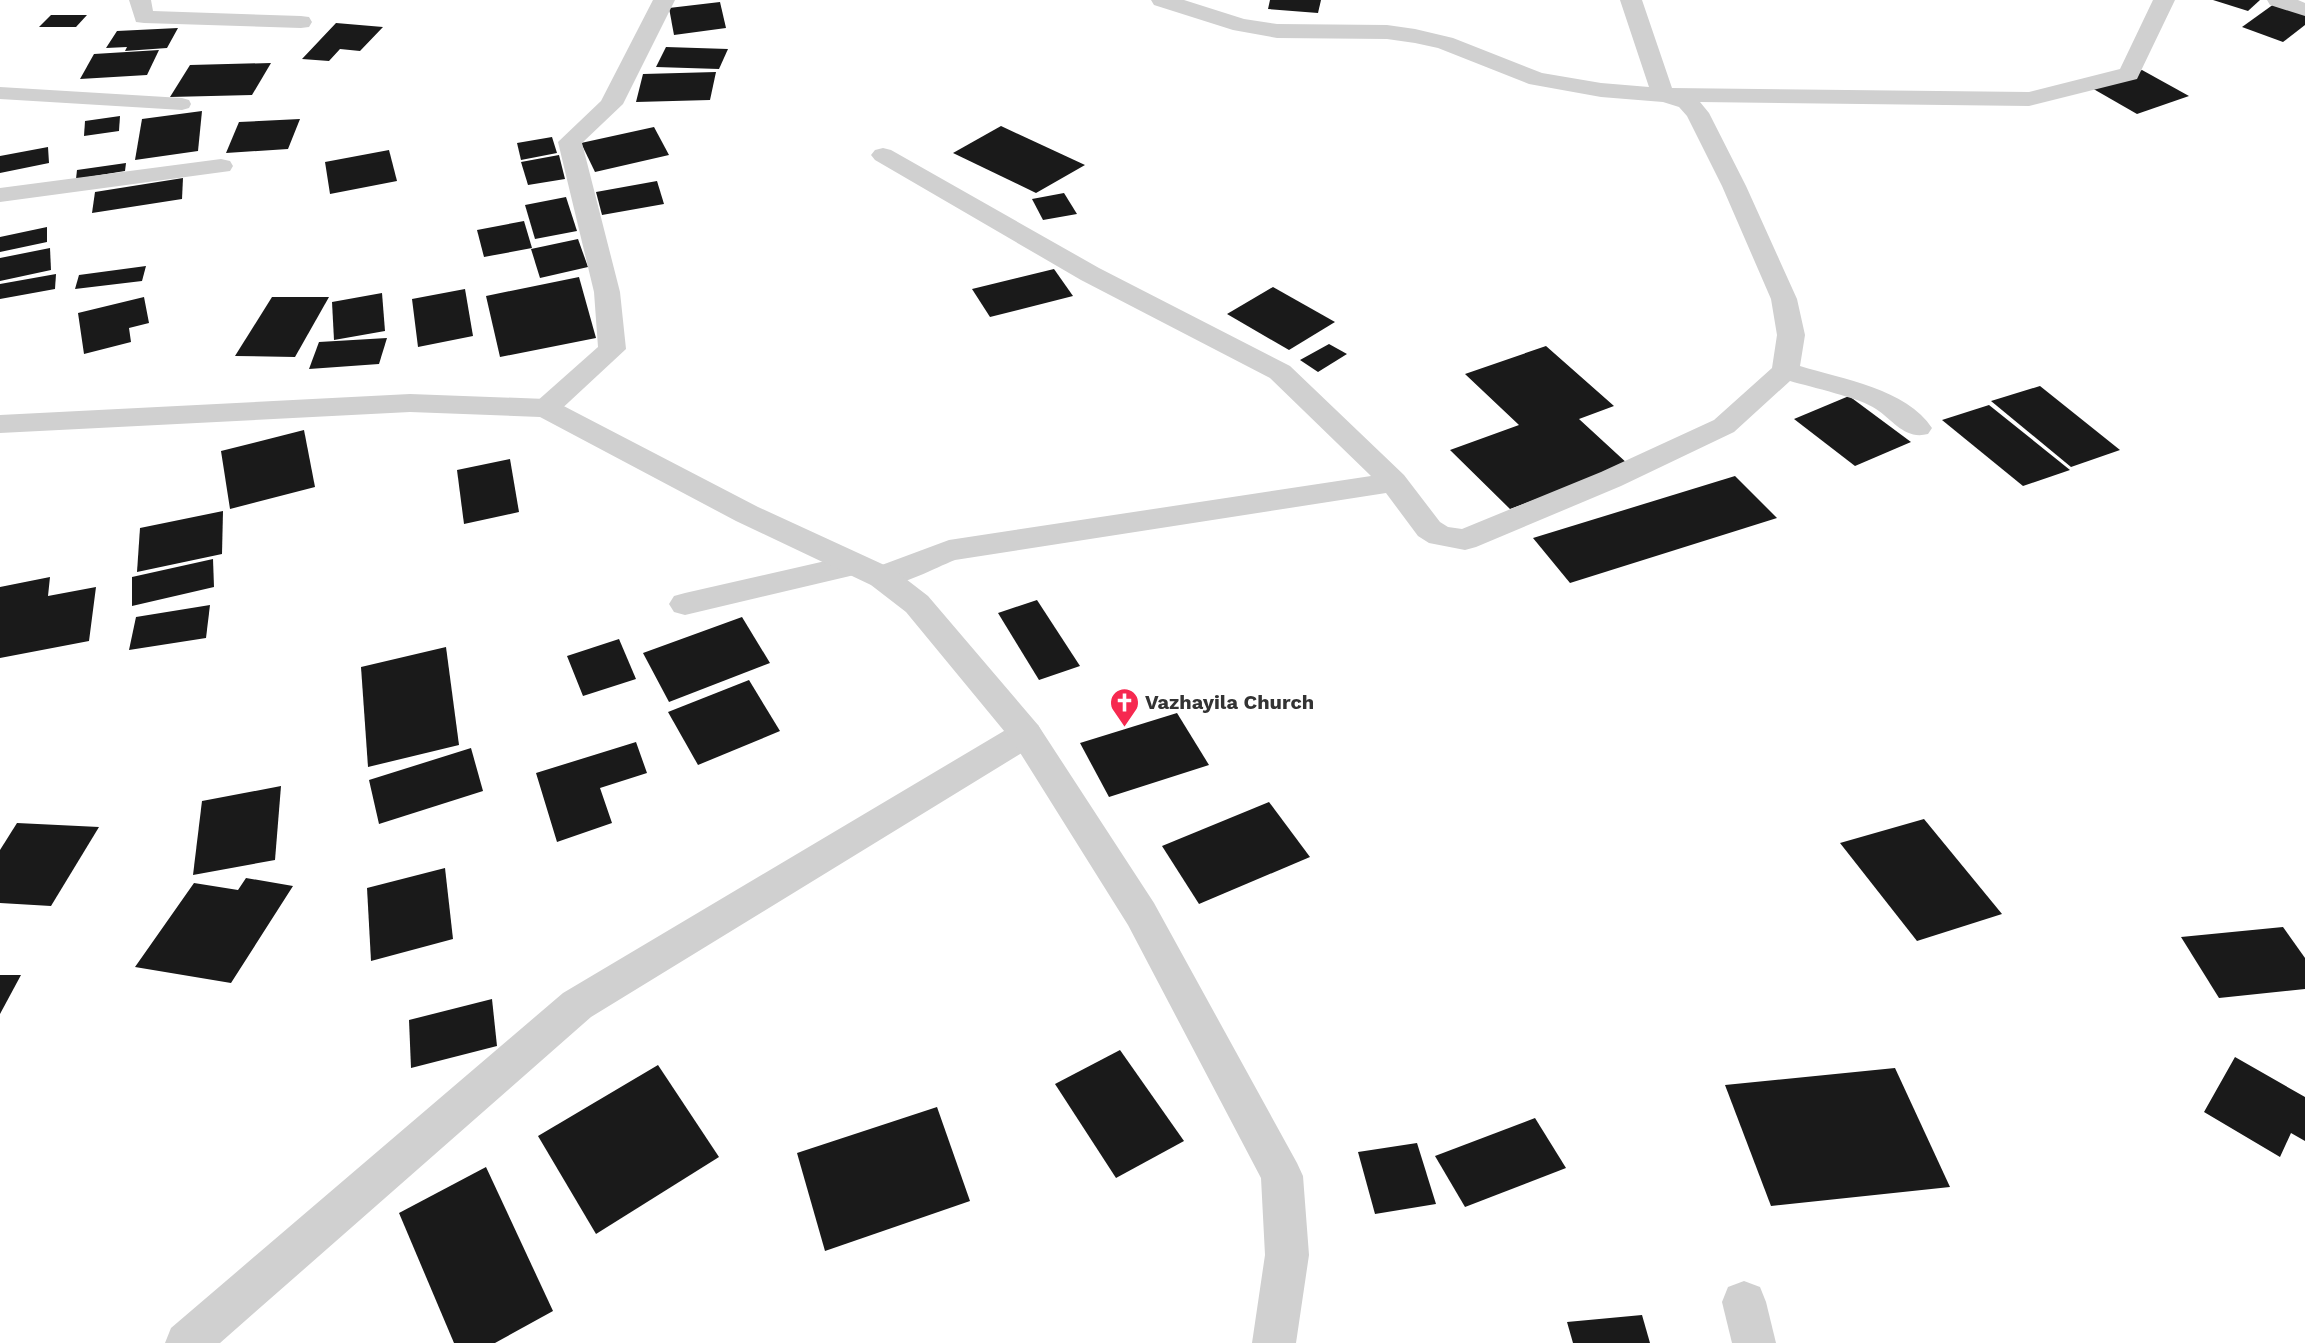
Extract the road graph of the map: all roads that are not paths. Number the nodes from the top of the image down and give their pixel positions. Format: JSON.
{"nodes":[{"id":1,"x":140,"y":0,"type":"edge"},
{"id":2,"x":664,"y":0,"type":"edge"},
{"id":3,"x":1162,"y":0,"type":"edge"},
{"id":4,"x":1631,"y":0,"type":"edge"},
{"id":5,"x":2164,"y":0,"type":"edge"},
{"id":6,"x":2278,"y":0,"type":"edge"},
{"id":7,"x":2305,"y":10,"type":"edge"},
{"id":8,"x":301,"y":22,"type":"dead end"},
{"id":9,"x":0,"y":93,"type":"edge"},
{"id":10,"x":1662,"y":95,"type":"junction"},
{"id":11,"x":182,"y":104,"type":"dead end"},
{"id":12,"x":883,"y":155,"type":"dead end"},
{"id":13,"x":221,"y":166,"type":"dead end"},
{"id":14,"x":0,"y":195,"type":"edge"},
{"id":15,"x":1785,"y":370,"type":"junction"},
{"id":16,"x":546,"y":408,"type":"junction"},
{"id":17,"x":0,"y":424,"type":"edge"},
{"id":18,"x":1918,"y":428,"type":"dead end"},
{"id":19,"x":1394,"y":482,"type":"junction"},
{"id":20,"x":869,"y":571,"type":"junction"},
{"id":21,"x":685,"y":604,"type":"dead end"},
{"id":22,"x":1026,"y":734,"type":"junction"},
{"id":23,"x":187,"y":1343,"type":"edge"},
{"id":24,"x":1274,"y":1343,"type":"edge"}],
"edges":[{"from":1,"to":8,"type":"street"},
{"from":2,"to":16,"type":"street"},
{"from":3,"to":10,"type":"street"},
{"from":4,"to":10,"type":"street"},
{"from":5,"to":10,"type":"street"},
{"from":6,"to":7,"type":"street"},
{"from":9,"to":11,"type":"lane"},
{"from":10,"to":15,"type":"street"},
{"from":12,"to":19,"type":"street"},
{"from":13,"to":14,"type":"street"},
{"from":15,"to":18,"type":"street"},
{"from":15,"to":19,"type":"street"},
{"from":16,"to":17,"type":"street"},
{"from":16,"to":20,"type":"street"},
{"from":19,"to":20,"type":"street"},
{"from":20,"to":21,"type":"street"},
{"from":20,"to":22,"type":"street"},
{"from":22,"to":23,"type":"street"},
{"from":22,"to":24,"type":"street"}]}
